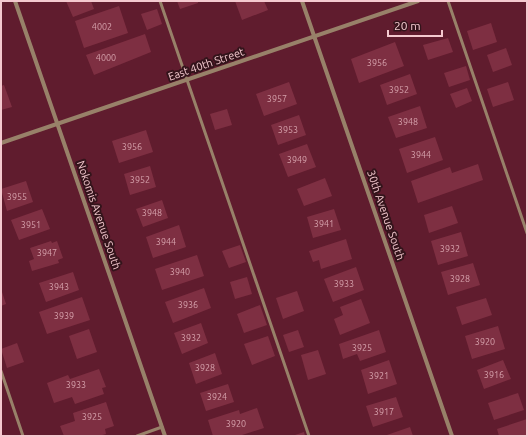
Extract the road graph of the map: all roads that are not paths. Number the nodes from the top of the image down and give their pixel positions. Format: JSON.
{"nodes":[{"id":1,"x":15,"y":1,"type":"edge"},
{"id":2,"x":160,"y":1,"type":"edge"},
{"id":3,"x":302,"y":1,"type":"edge"},
{"id":4,"x":418,"y":1,"type":"edge"},
{"id":5,"x":448,"y":1,"type":"edge"},
{"id":6,"x":315,"y":36,"type":"junction"},
{"id":7,"x":188,"y":79,"type":"junction"},
{"id":8,"x":58,"y":124,"type":"junction"},
{"id":9,"x":1,"y":143,"type":"edge"},
{"id":10,"x":527,"y":233,"type":"edge"},
{"id":11,"x":1,"y":371,"type":"edge"},
{"id":12,"x":162,"y":427,"type":"junction"},
{"id":13,"x":23,"y":436,"type":"edge"},
{"id":14,"x":137,"y":436,"type":"edge"},
{"id":15,"x":165,"y":436,"type":"edge"},
{"id":16,"x":309,"y":436,"type":"edge"},
{"id":17,"x":452,"y":436,"type":"edge"}],
"edges":[{"from":1,"to":8,"type":"street","name":"Nokomis Avenue South"},
{"from":2,"to":7,"type":"lane"},
{"from":3,"to":6,"type":"street","name":"30th Avenue South"},
{"from":4,"to":6,"type":"street","name":"East 40th Street"},
{"from":5,"to":10,"type":"lane"},
{"from":6,"to":7,"type":"street","name":"East 40th Street"},
{"from":6,"to":17,"type":"street","name":"30th Avenue South"},
{"from":7,"to":8,"type":"street","name":"East 40th Street"},
{"from":7,"to":16,"type":"lane"},
{"from":8,"to":9,"type":"street","name":"East 40th Street"},
{"from":8,"to":12,"type":"street","name":"Nokomis Avenue South"},
{"from":11,"to":13,"type":"lane"},
{"from":12,"to":14,"type":"lane"},
{"from":12,"to":15,"type":"street","name":"Nokomis Avenue South"}]}
